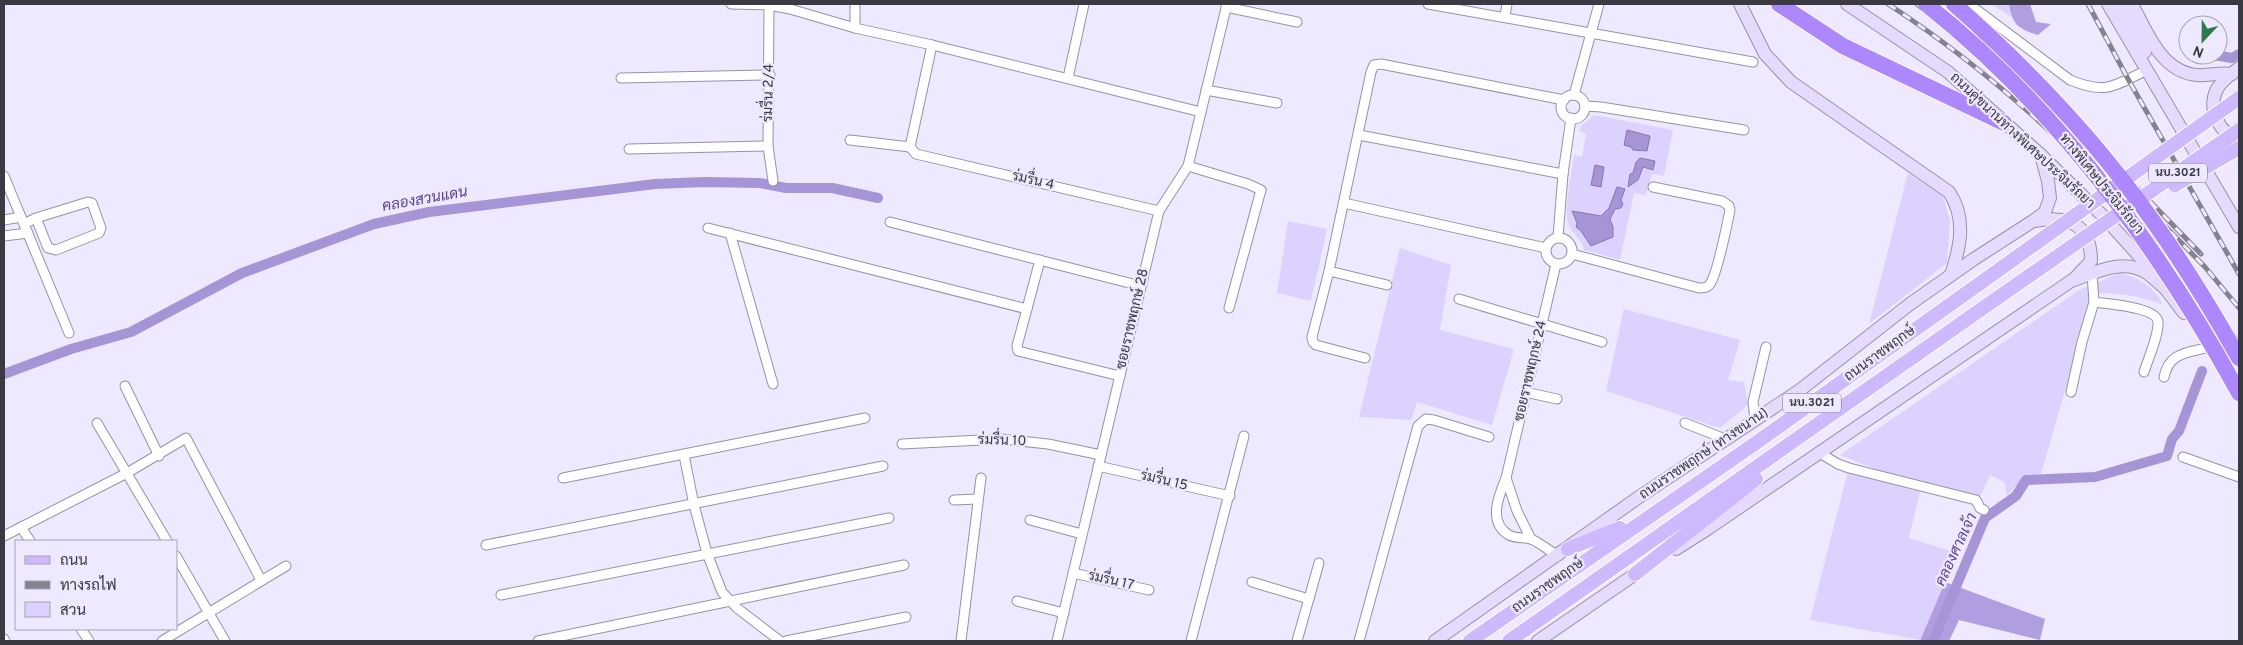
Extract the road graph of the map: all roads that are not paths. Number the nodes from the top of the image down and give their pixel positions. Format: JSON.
{"nodes":[{"id":1,"x":731,"y":4,"type":"edge"},
{"id":2,"x":769,"y":4,"type":"edge"},
{"id":3,"x":855,"y":4,"type":"edge"},
{"id":4,"x":1084,"y":4,"type":"edge"},
{"id":5,"x":1428,"y":4,"type":"edge"},
{"id":6,"x":1508,"y":4,"type":"edge"},
{"id":7,"x":1599,"y":4,"type":"edge"},
{"id":8,"x":1740,"y":4,"type":"edge"},
{"id":9,"x":1779,"y":4,"type":"edge"},
{"id":10,"x":1847,"y":4,"type":"edge"},
{"id":11,"x":1926,"y":4,"type":"edge"},
{"id":12,"x":1954,"y":4,"type":"edge"},
{"id":13,"x":1969,"y":4,"type":"edge"},
{"id":14,"x":2108,"y":4,"type":"edge"},
{"id":15,"x":2120,"y":4,"type":"edge"},
{"id":16,"x":2132,"y":4,"type":"edge"},
{"id":17,"x":1226,"y":5,"type":"edge"},
{"id":18,"x":1505,"y":16,"type":"junction"},
{"id":19,"x":1297,"y":22,"type":"dead end"},
{"id":20,"x":2130,"y":23,"type":"junction"},
{"id":21,"x":855,"y":28,"type":"junction"},
{"id":22,"x":1592,"y":33,"type":"junction"},
{"id":23,"x":932,"y":45,"type":"junction"},
{"id":24,"x":1753,"y":62,"type":"dead end"},
{"id":25,"x":2169,"y":65,"type":"junction"},
{"id":26,"x":2146,"y":70,"type":"junction"},
{"id":27,"x":2236,"y":71,"type":"edge"},
{"id":28,"x":770,"y":75,"type":"junction"},
{"id":29,"x":620,"y":78,"type":"dead end"},
{"id":30,"x":1068,"y":78,"type":"junction"},
{"id":31,"x":1206,"y":90,"type":"junction"},
{"id":32,"x":1574,"y":95,"type":"junction"},
{"id":33,"x":2239,"y":98,"type":"edge"},
{"id":34,"x":1564,"y":100,"type":"junction"},
{"id":35,"x":1278,"y":103,"type":"dead end"},
{"id":36,"x":2168,"y":104,"type":"junction"},
{"id":37,"x":1585,"y":106,"type":"junction"},
{"id":38,"x":1201,"y":112,"type":"junction"},
{"id":39,"x":1571,"y":118,"type":"junction"},
{"id":40,"x":2004,"y":123,"type":"junction"},
{"id":41,"x":1744,"y":130,"type":"dead end"},
{"id":42,"x":2239,"y":130,"type":"edge"},
{"id":43,"x":1358,"y":134,"type":"junction"},
{"id":44,"x":850,"y":140,"type":"dead end"},
{"id":45,"x":2239,"y":140,"type":"edge"},
{"id":46,"x":768,"y":146,"type":"junction"},
{"id":47,"x":910,"y":148,"type":"junction"},
{"id":48,"x":2239,"y":148,"type":"edge"},
{"id":49,"x":629,"y":149,"type":"dead end"},
{"id":50,"x":2041,"y":155,"type":"junction"},
{"id":51,"x":1188,"y":166,"type":"junction"},
{"id":52,"x":1563,"y":174,"type":"junction"},
{"id":53,"x":4,"y":176,"type":"edge"},
{"id":54,"x":773,"y":182,"type":"dead end"},
{"id":55,"x":1653,"y":187,"type":"dead end"},
{"id":56,"x":1344,"y":203,"type":"junction"},
{"id":57,"x":1159,"y":211,"type":"junction"},
{"id":58,"x":2117,"y":216,"type":"junction"},
{"id":59,"x":36,"y":218,"type":"junction"},
{"id":60,"x":4,"y":220,"type":"edge"},
{"id":61,"x":22,"y":220,"type":"junction"},
{"id":62,"x":2034,"y":221,"type":"junction"},
{"id":63,"x":890,"y":222,"type":"dead end"},
{"id":64,"x":2239,"y":227,"type":"edge"},
{"id":65,"x":708,"y":228,"type":"dead end"},
{"id":66,"x":28,"y":233,"type":"junction"},
{"id":67,"x":730,"y":233,"type":"junction"},
{"id":68,"x":4,"y":236,"type":"edge"},
{"id":69,"x":1558,"y":238,"type":"junction"},
{"id":70,"x":1546,"y":248,"type":"junction"},
{"id":71,"x":1572,"y":254,"type":"junction"},
{"id":72,"x":1040,"y":260,"type":"junction"},
{"id":73,"x":1556,"y":264,"type":"junction"},
{"id":74,"x":1329,"y":271,"type":"junction"},
{"id":75,"x":2092,"y":274,"type":"junction"},
{"id":76,"x":1951,"y":275,"type":"junction"},
{"id":77,"x":2072,"y":281,"type":"junction"},
{"id":78,"x":1141,"y":286,"type":"junction"},
{"id":79,"x":1387,"y":286,"type":"dead end"},
{"id":80,"x":2168,"y":291,"type":"junction"},
{"id":81,"x":1459,"y":299,"type":"dead end"},
{"id":82,"x":2094,"y":302,"type":"junction"},
{"id":83,"x":1230,"y":308,"type":"dead end"},
{"id":84,"x":1027,"y":309,"type":"junction"},
{"id":85,"x":2189,"y":320,"type":"junction"},
{"id":86,"x":1542,"y":322,"type":"junction"},
{"id":87,"x":69,"y":333,"type":"dead end"},
{"id":88,"x":1602,"y":342,"type":"dead end"},
{"id":89,"x":1766,"y":347,"type":"dead end"},
{"id":90,"x":2206,"y":348,"type":"junction"},
{"id":91,"x":1365,"y":358,"type":"dead end"},
{"id":92,"x":2239,"y":358,"type":"edge"},
{"id":93,"x":2144,"y":372,"type":"dead end"},
{"id":94,"x":1120,"y":376,"type":"junction"},
{"id":95,"x":2164,"y":377,"type":"dead end"},
{"id":96,"x":2239,"y":378,"type":"edge"},
{"id":97,"x":772,"y":384,"type":"dead end"},
{"id":98,"x":125,"y":386,"type":"dead end"},
{"id":99,"x":1525,"y":392,"type":"junction"},
{"id":100,"x":2072,"y":392,"type":"dead end"},
{"id":101,"x":2239,"y":393,"type":"edge"},
{"id":102,"x":1558,"y":399,"type":"dead end"},
{"id":103,"x":2239,"y":405,"type":"edge"},
{"id":104,"x":1833,"y":415,"type":"junction"},
{"id":105,"x":865,"y":418,"type":"dead end"},
{"id":106,"x":1755,"y":418,"type":"junction"},
{"id":107,"x":96,"y":423,"type":"dead end"},
{"id":108,"x":1685,"y":423,"type":"dead end"},
{"id":109,"x":1244,"y":436,"type":"dead end"},
{"id":110,"x":1489,"y":437,"type":"dead end"},
{"id":111,"x":1726,"y":439,"type":"junction"},
{"id":112,"x":902,"y":444,"type":"dead end"},
{"id":113,"x":1818,"y":452,"type":"junction"},
{"id":114,"x":684,"y":455,"type":"junction"},
{"id":115,"x":1101,"y":455,"type":"junction"},
{"id":116,"x":159,"y":456,"type":"junction"},
{"id":117,"x":2183,"y":457,"type":"dead end"},
{"id":118,"x":883,"y":466,"type":"dead end"},
{"id":119,"x":1098,"y":466,"type":"junction"},
{"id":120,"x":127,"y":472,"type":"junction"},
{"id":121,"x":2239,"y":477,"type":"edge"},
{"id":122,"x":563,"y":478,"type":"dead end"},
{"id":123,"x":980,"y":478,"type":"dead end"},
{"id":124,"x":1506,"y":478,"type":"junction"},
{"id":125,"x":1230,"y":496,"type":"junction"},
{"id":126,"x":977,"y":499,"type":"junction"},
{"id":127,"x":954,"y":500,"type":"dead end"},
{"id":128,"x":694,"y":505,"type":"junction"},
{"id":129,"x":1984,"y":510,"type":"dead end"},
{"id":130,"x":1651,"y":515,"type":"junction"},
{"id":131,"x":889,"y":518,"type":"dead end"},
{"id":132,"x":1030,"y":520,"type":"dead end"},
{"id":133,"x":21,"y":527,"type":"junction"},
{"id":134,"x":1082,"y":534,"type":"junction"},
{"id":135,"x":4,"y":536,"type":"edge"},
{"id":136,"x":1531,"y":539,"type":"junction"},
{"id":137,"x":29,"y":540,"type":"edge"},
{"id":138,"x":167,"y":540,"type":"edge"},
{"id":139,"x":486,"y":545,"type":"dead end"},
{"id":140,"x":706,"y":553,"type":"junction"},
{"id":141,"x":1563,"y":553,"type":"junction"},
{"id":142,"x":178,"y":559,"type":"edge"},
{"id":143,"x":1319,"y":563,"type":"dead end"},
{"id":144,"x":904,"y":565,"type":"dead end"},
{"id":145,"x":286,"y":566,"type":"dead end"},
{"id":146,"x":1073,"y":572,"type":"junction"},
{"id":147,"x":1635,"y":574,"type":"junction"},
{"id":148,"x":261,"y":580,"type":"junction"},
{"id":149,"x":1252,"y":582,"type":"dead end"},
{"id":150,"x":1148,"y":590,"type":"dead end"},
{"id":151,"x":501,"y":595,"type":"dead end"},
{"id":152,"x":1309,"y":599,"type":"junction"},
{"id":153,"x":730,"y":601,"type":"junction"},
{"id":154,"x":1017,"y":601,"type":"dead end"},
{"id":155,"x":209,"y":612,"type":"junction"},
{"id":156,"x":1064,"y":613,"type":"junction"},
{"id":157,"x":906,"y":617,"type":"dead end"},
{"id":158,"x":82,"y":630,"type":"edge"},
{"id":159,"x":89,"y":641,"type":"edge"},
{"id":160,"x":162,"y":641,"type":"edge"},
{"id":161,"x":225,"y":641,"type":"edge"},
{"id":162,"x":538,"y":641,"type":"edge"},
{"id":163,"x":780,"y":641,"type":"edge"},
{"id":164,"x":786,"y":641,"type":"edge"},
{"id":165,"x":961,"y":641,"type":"edge"},
{"id":166,"x":1057,"y":641,"type":"edge"},
{"id":167,"x":1191,"y":641,"type":"edge"},
{"id":168,"x":1298,"y":641,"type":"edge"},
{"id":169,"x":1359,"y":641,"type":"edge"},
{"id":170,"x":1435,"y":641,"type":"edge"},
{"id":171,"x":1470,"y":641,"type":"edge"},
{"id":172,"x":1509,"y":641,"type":"edge"},
{"id":173,"x":1538,"y":641,"type":"edge"}],
"edges":[{"from":1,"to":2,"type":"street"},
{"from":2,"to":21,"type":"street"},
{"from":2,"to":28,"type":"street","name":"ร่มรื่น 2/4"},
{"from":3,"to":21,"type":"street"},
{"from":4,"to":30,"type":"street"},
{"from":5,"to":18,"type":"street"},
{"from":6,"to":18,"type":"street"},
{"from":7,"to":22,"type":"street"},
{"from":8,"to":76,"type":"main road"},
{"from":9,"to":40,"type":"highway"},
{"from":10,"to":40,"type":"main road","name":"ถนนคู่ขนานทางพิเศษประจิมรัถยา"},
{"from":11,"to":101,"type":"highway","name":"ทางพิเศษประจิมรัถยา","bridge":true},
{"from":12,"to":92,"type":"highway","name":"ทางพิเศษประจิมรัถยา","bridge":true},
{"from":13,"to":26,"type":"street"},
{"from":14,"to":26,"type":"main road"},
{"from":15,"to":20,"type":"main road"},
{"from":16,"to":25,"type":"main road"},
{"from":17,"to":19,"type":"street"},
{"from":17,"to":31,"type":"street","name":"ซอยราชพฤกษ์ 28"},
{"from":18,"to":22,"type":"street"},
{"from":20,"to":25,"type":"main road"},
{"from":20,"to":36,"type":"main road"},
{"from":21,"to":23,"type":"street"},
{"from":22,"to":24,"type":"street"},
{"from":22,"to":32,"type":"street"},
{"from":23,"to":30,"type":"street"},
{"from":23,"to":47,"type":"street"},
{"from":25,"to":27,"type":"main road"},
{"from":26,"to":36,"type":"main road"},
{"from":27,"to":45,"type":"main road"},
{"from":28,"to":29,"type":"street"},
{"from":28,"to":46,"type":"street","name":"ร่มรื่น 2/4"},
{"from":30,"to":38,"type":"street"},
{"from":31,"to":35,"type":"street"},
{"from":31,"to":38,"type":"street","name":"ซอยราชพฤกษ์ 28"},
{"from":32,"to":34,"type":"street"},
{"from":32,"to":37,"type":"street"},
{"from":33,"to":130,"type":"main road","name":"ถนนราชพฤกษ์","number":"นบ.3021","bridge":true},
{"from":34,"to":39,"type":"street"},
{"from":34,"to":43,"type":"street"},
{"from":36,"to":64,"type":"main road"},
{"from":37,"to":39,"type":"street"},
{"from":37,"to":41,"type":"street"},
{"from":38,"to":51,"type":"street","name":"ซอยราชพฤกษ์ 28"},
{"from":39,"to":52,"type":"street"},
{"from":40,"to":50,"type":"main road","name":"ถนนคู่ขนานทางพิเศษประจิมรัถยา"},
{"from":42,"to":58,"type":"main road","name":"ถนนราชพฤกษ์","number":"นบ.3021","bridge":true},
{"from":43,"to":52,"type":"street"},
{"from":43,"to":56,"type":"street"},
{"from":44,"to":47,"type":"street","name":"ร่มรื่น 4"},
{"from":46,"to":49,"type":"street"},
{"from":46,"to":54,"type":"street","name":"ร่มรื่น 2/4"},
{"from":47,"to":57,"type":"street","name":"ร่มรื่น 4"},
{"from":48,"to":58,"type":"main road","bridge":true},
{"from":50,"to":62,"type":"main road","name":"ถนนราชพฤกษ์ (ทางขนาน)"},
{"from":50,"to":80,"type":"main road","name":"ถนนคู่ขนานทางพิเศษประจิมรัถยา"},
{"from":51,"to":57,"type":"street","name":"ซอยราชพฤกษ์ 28"},
{"from":51,"to":83,"type":"street"},
{"from":52,"to":69,"type":"street"},
{"from":53,"to":61,"type":"street"},
{"from":55,"to":71,"type":"street"},
{"from":56,"to":70,"type":"street"},
{"from":56,"to":74,"type":"street"},
{"from":57,"to":78,"type":"street","name":"ซอยราชพฤกษ์ 28"},
{"from":58,"to":104,"type":"main road","name":"ถนนราชพฤกษ์","number":"นบ.3021","bridge":true},
{"from":59,"to":59,"type":"street"},
{"from":59,"to":61,"type":"street"},
{"from":60,"to":61,"type":"street"},
{"from":61,"to":66,"type":"street"},
{"from":62,"to":76,"type":"main road","name":"ถนนราชพฤกษ์ (ทางขนาน)","number":"นบ.3021"},
{"from":62,"to":77,"type":"main road"},
{"from":63,"to":72,"type":"street"},
{"from":65,"to":67,"type":"street"},
{"from":66,"to":68,"type":"street"},
{"from":66,"to":87,"type":"street"},
{"from":67,"to":84,"type":"street"},
{"from":67,"to":97,"type":"street"},
{"from":69,"to":70,"type":"street"},
{"from":69,"to":71,"type":"street"},
{"from":70,"to":73,"type":"street"},
{"from":71,"to":73,"type":"street"},
{"from":72,"to":78,"type":"street"},
{"from":72,"to":84,"type":"street"},
{"from":73,"to":86,"type":"street","name":"ซอยราชพฤกษ์ 24"},
{"from":74,"to":79,"type":"street"},
{"from":74,"to":91,"type":"street"},
{"from":75,"to":77,"type":"main road"},
{"from":75,"to":80,"type":"main road"},
{"from":75,"to":82,"type":"street"},
{"from":76,"to":106,"type":"main road","name":"ถนนราชพฤกษ์ (ทางขนาน)","number":"นบ.3021"},
{"from":77,"to":113,"type":"main road"},
{"from":78,"to":94,"type":"street","name":"ซอยราชพฤกษ์ 28"},
{"from":80,"to":85,"type":"main road","name":"ถนนคู่ขนานทางพิเศษประจิมรัถยา"},
{"from":81,"to":86,"type":"street"},
{"from":82,"to":93,"type":"street"},
{"from":82,"to":100,"type":"street"},
{"from":84,"to":94,"type":"street"},
{"from":85,"to":90,"type":"main road","name":"ถนนคู่ขนานทางพิเศษประจิมรัถยา"},
{"from":85,"to":96,"type":"main road"},
{"from":86,"to":88,"type":"street"},
{"from":86,"to":99,"type":"street","name":"ซอยราชพฤกษ์ 24"},
{"from":89,"to":106,"type":"street"},
{"from":90,"to":95,"type":"street"},
{"from":90,"to":103,"type":"main road","name":"ถนนคู่ขนานทางพิเศษประจิมรัถยา"},
{"from":94,"to":115,"type":"street","name":"ซอยราชพฤกษ์ 28"},
{"from":98,"to":116,"type":"street"},
{"from":99,"to":102,"type":"street"},
{"from":99,"to":124,"type":"street","name":"ซอยราชพฤกษ์ 24"},
{"from":104,"to":147,"type":"main road"},
{"from":104,"to":172,"type":"main road","name":"ถนนราชพฤกษ์","number":"นบ.3021"},
{"from":105,"to":114,"type":"street"},
{"from":106,"to":111,"type":"main road","name":"ถนนราชพฤกษ์ (ทางขนาน)","number":"นบ.3021"},
{"from":107,"to":120,"type":"street"},
{"from":108,"to":111,"type":"street"},
{"from":109,"to":125,"type":"street"},
{"from":110,"to":169,"type":"street"},
{"from":111,"to":141,"type":"main road","name":"ถนนราชพฤกษ์ (ทางขนาน)","number":"นบ.3021"},
{"from":112,"to":115,"type":"street","name":"ร่มรื่น 10"},
{"from":113,"to":129,"type":"street"},
{"from":113,"to":147,"type":"main road"},
{"from":114,"to":122,"type":"street"},
{"from":114,"to":128,"type":"street"},
{"from":115,"to":119,"type":"street","name":"ซอยราชพฤกษ์ 28"},
{"from":116,"to":120,"type":"street"},
{"from":116,"to":148,"type":"street"},
{"from":117,"to":121,"type":"street"},
{"from":118,"to":128,"type":"street"},
{"from":119,"to":125,"type":"street","name":"ร่มรื่น 15"},
{"from":119,"to":134,"type":"street","name":"ซอยราชพฤกษ์ 28"},
{"from":120,"to":133,"type":"street"},
{"from":120,"to":138,"type":"street"},
{"from":123,"to":126,"type":"street"},
{"from":124,"to":136,"type":"street"},
{"from":124,"to":136,"type":"street","name":"ซอยราชพฤกษ์ 24"},
{"from":125,"to":167,"type":"street"},
{"from":126,"to":127,"type":"street"},
{"from":126,"to":165,"type":"street"},
{"from":128,"to":139,"type":"street"},
{"from":128,"to":140,"type":"street"},
{"from":130,"to":141,"type":"main road"},
{"from":130,"to":171,"type":"main road","name":"ถนนราชพฤกษ์","number":"นบ.3021"},
{"from":131,"to":140,"type":"street"},
{"from":132,"to":134,"type":"street"},
{"from":133,"to":135,"type":"street"},
{"from":133,"to":137,"type":"street"},
{"from":134,"to":146,"type":"street","name":"ซอยราชพฤกษ์ 28"},
{"from":136,"to":141,"type":"street","name":"ซอยราชพฤกษ์ 24"},
{"from":140,"to":151,"type":"street"},
{"from":140,"to":153,"type":"street"},
{"from":141,"to":170,"type":"main road","name":"ถนนราชพฤกษ์ (ทางขนาน)","number":"นบ.3021"},
{"from":142,"to":155,"type":"street"},
{"from":143,"to":152,"type":"street"},
{"from":144,"to":153,"type":"street"},
{"from":145,"to":148,"type":"street"},
{"from":146,"to":150,"type":"street","name":"ร่มรื่น 17"},
{"from":146,"to":156,"type":"street","name":"ซอยราชพฤกษ์ 28"},
{"from":147,"to":173,"type":"main road"},
{"from":148,"to":155,"type":"street"},
{"from":149,"to":152,"type":"street"},
{"from":152,"to":168,"type":"street"},
{"from":153,"to":162,"type":"street"},
{"from":153,"to":163,"type":"street"},
{"from":154,"to":156,"type":"street"},
{"from":155,"to":160,"type":"street"},
{"from":155,"to":161,"type":"street"},
{"from":156,"to":166,"type":"street","name":"ซอยราชพฤกษ์ 28"},
{"from":157,"to":164,"type":"street"},
{"from":158,"to":159,"type":"street"}]}
